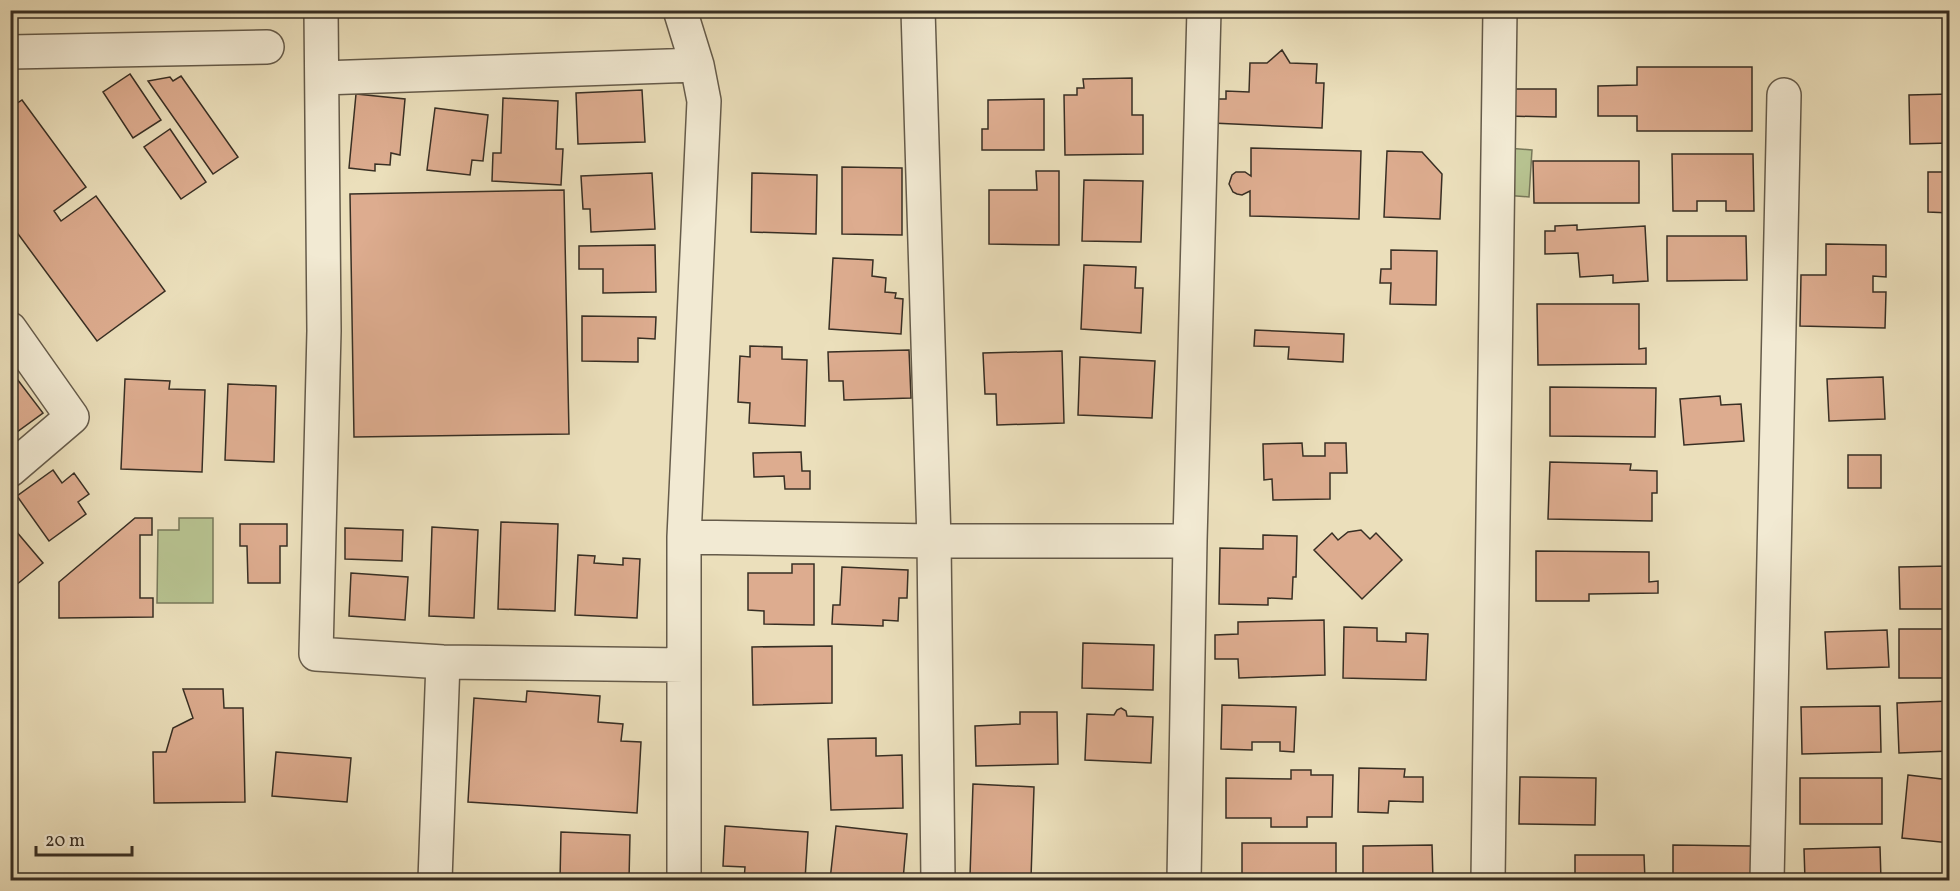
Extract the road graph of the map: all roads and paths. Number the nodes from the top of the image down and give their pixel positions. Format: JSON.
{"nodes":[{"id":1,"x":321,"y":10,"type":"edge"},
{"id":2,"x":680,"y":10,"type":"edge"},
{"id":3,"x":918,"y":10,"type":"edge"},
{"id":4,"x":1204,"y":10,"type":"edge"},
{"id":5,"x":1500,"y":10,"type":"edge"},
{"id":6,"x":267,"y":47,"type":"dead end"},
{"id":7,"x":10,"y":52,"type":"edge"},
{"id":8,"x":697,"y":65,"type":"junction"},
{"id":9,"x":322,"y":78,"type":"junction"},
{"id":10,"x":1785,"y":95,"type":"dead end"},
{"id":11,"x":10,"y":329,"type":"edge"},
{"id":12,"x":10,"y":470,"type":"edge"},
{"id":13,"x":684,"y":537,"type":"junction"},
{"id":14,"x":934,"y":541,"type":"junction"},
{"id":15,"x":1190,"y":541,"type":"junction"},
{"id":16,"x":443,"y":662,"type":"junction"},
{"id":17,"x":684,"y":665,"type":"junction"},
{"id":18,"x":435,"y":880,"type":"edge"},
{"id":19,"x":684,"y":880,"type":"edge"},
{"id":20,"x":939,"y":880,"type":"edge"},
{"id":21,"x":1184,"y":880,"type":"edge"},
{"id":22,"x":1488,"y":880,"type":"edge"},
{"id":23,"x":1767,"y":880,"type":"edge"}],
"edges":[{"from":1,"to":9,"type":"street"},
{"from":2,"to":8,"type":"street"},
{"from":3,"to":14,"type":"street"},
{"from":4,"to":15,"type":"street"},
{"from":5,"to":22,"type":"street"},
{"from":6,"to":7,"type":"street"},
{"from":8,"to":9,"type":"street"},
{"from":8,"to":13,"type":"street"},
{"from":9,"to":16,"type":"street"},
{"from":10,"to":23,"type":"street"},
{"from":11,"to":12,"type":"street"},
{"from":13,"to":14,"type":"street"},
{"from":13,"to":17,"type":"street"},
{"from":14,"to":15,"type":"street"},
{"from":14,"to":20,"type":"street"},
{"from":15,"to":21,"type":"street"},
{"from":16,"to":17,"type":"street"},
{"from":16,"to":18,"type":"street"},
{"from":17,"to":19,"type":"street"}]}
